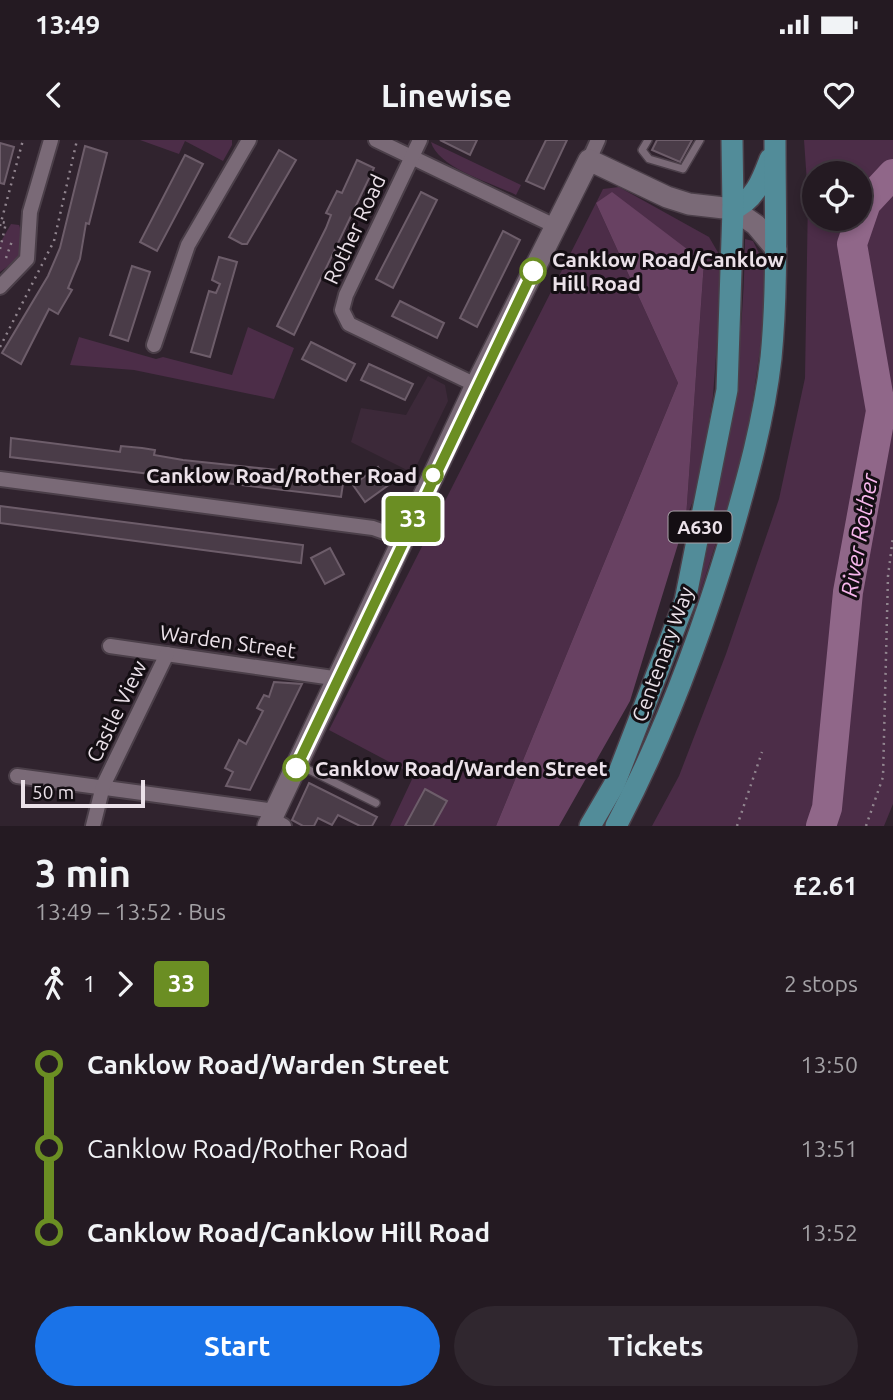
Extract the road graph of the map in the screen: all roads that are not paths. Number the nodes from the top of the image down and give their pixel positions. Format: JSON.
{"nodes":[{"id":1,"x":51,"y":140,"type":"edge"},
{"id":2,"x":249,"y":140,"type":"edge"},
{"id":3,"x":376,"y":140,"type":"edge"},
{"id":4,"x":421,"y":140,"type":"edge"},
{"id":5,"x":598,"y":140,"type":"edge"},
{"id":6,"x":648,"y":140,"type":"edge"},
{"id":7,"x":700,"y":140,"type":"edge"},
{"id":8,"x":732,"y":140,"type":"edge"},
{"id":9,"x":775,"y":143,"type":"edge"},
{"id":10,"x":412,"y":157,"type":"junction"},
{"id":11,"x":589,"y":160,"type":"junction"},
{"id":12,"x":733,"y":209,"type":"junction"},
{"id":13,"x":555,"y":226,"type":"junction"},
{"id":14,"x":776,"y":249,"type":"junction"},
{"id":15,"x":0,"y":287,"type":"edge"},
{"id":16,"x":154,"y":345,"type":"dead end"},
{"id":17,"x":476,"y":386,"type":"junction"},
{"id":18,"x":0,"y":479,"type":"edge"},
{"id":19,"x":404,"y":539,"type":"junction"},
{"id":20,"x":110,"y":646,"type":"dead end"},
{"id":21,"x":167,"y":654,"type":"junction"},
{"id":22,"x":340,"y":679,"type":"junction"},
{"id":23,"x":298,"y":765,"type":"junction"},
{"id":24,"x":17,"y":776,"type":"dead end"},
{"id":25,"x":103,"y":786,"type":"junction"},
{"id":26,"x":376,"y":803,"type":"dead end"},
{"id":27,"x":275,"y":821,"type":"edge"},
{"id":28,"x":93,"y":826,"type":"edge"},
{"id":29,"x":590,"y":826,"type":"edge"},
{"id":30,"x":616,"y":826,"type":"edge"}],
"edges":[{"from":1,"to":15,"type":"street"},
{"from":2,"to":16,"type":"street"},
{"from":3,"to":10,"type":"street"},
{"from":4,"to":10,"type":"street","name":"Rother Road"},
{"from":5,"to":11,"type":"street"},
{"from":6,"to":7,"type":"lane"},
{"from":8,"to":12,"type":"main road","name":"Centenary Way","number":"A630"},
{"from":9,"to":12,"type":"main road"},
{"from":9,"to":14,"type":"main road","number":"A630"},
{"from":10,"to":13,"type":"street"},
{"from":10,"to":17,"type":"street","name":"Rother Road"},
{"from":11,"to":12,"type":"street"},
{"from":11,"to":13,"type":"street"},
{"from":12,"to":14,"type":"street"},
{"from":12,"to":29,"type":"main road","name":"Centenary Way","number":"A630"},
{"from":13,"to":17,"type":"street"},
{"from":14,"to":30,"type":"main road","name":"Centenary Way","number":"A630"},
{"from":17,"to":19,"type":"street"},
{"from":18,"to":19,"type":"street"},
{"from":19,"to":22,"type":"street"},
{"from":20,"to":21,"type":"street","name":"Warden Street"},
{"from":21,"to":22,"type":"street","name":"Warden Street"},
{"from":21,"to":25,"type":"street","name":"Castle View"},
{"from":22,"to":23,"type":"street"},
{"from":23,"to":26,"type":"lane"},
{"from":23,"to":27,"type":"street"},
{"from":24,"to":25,"type":"street"},
{"from":25,"to":27,"type":"street"},
{"from":25,"to":28,"type":"street","name":"Castle View"}]}
